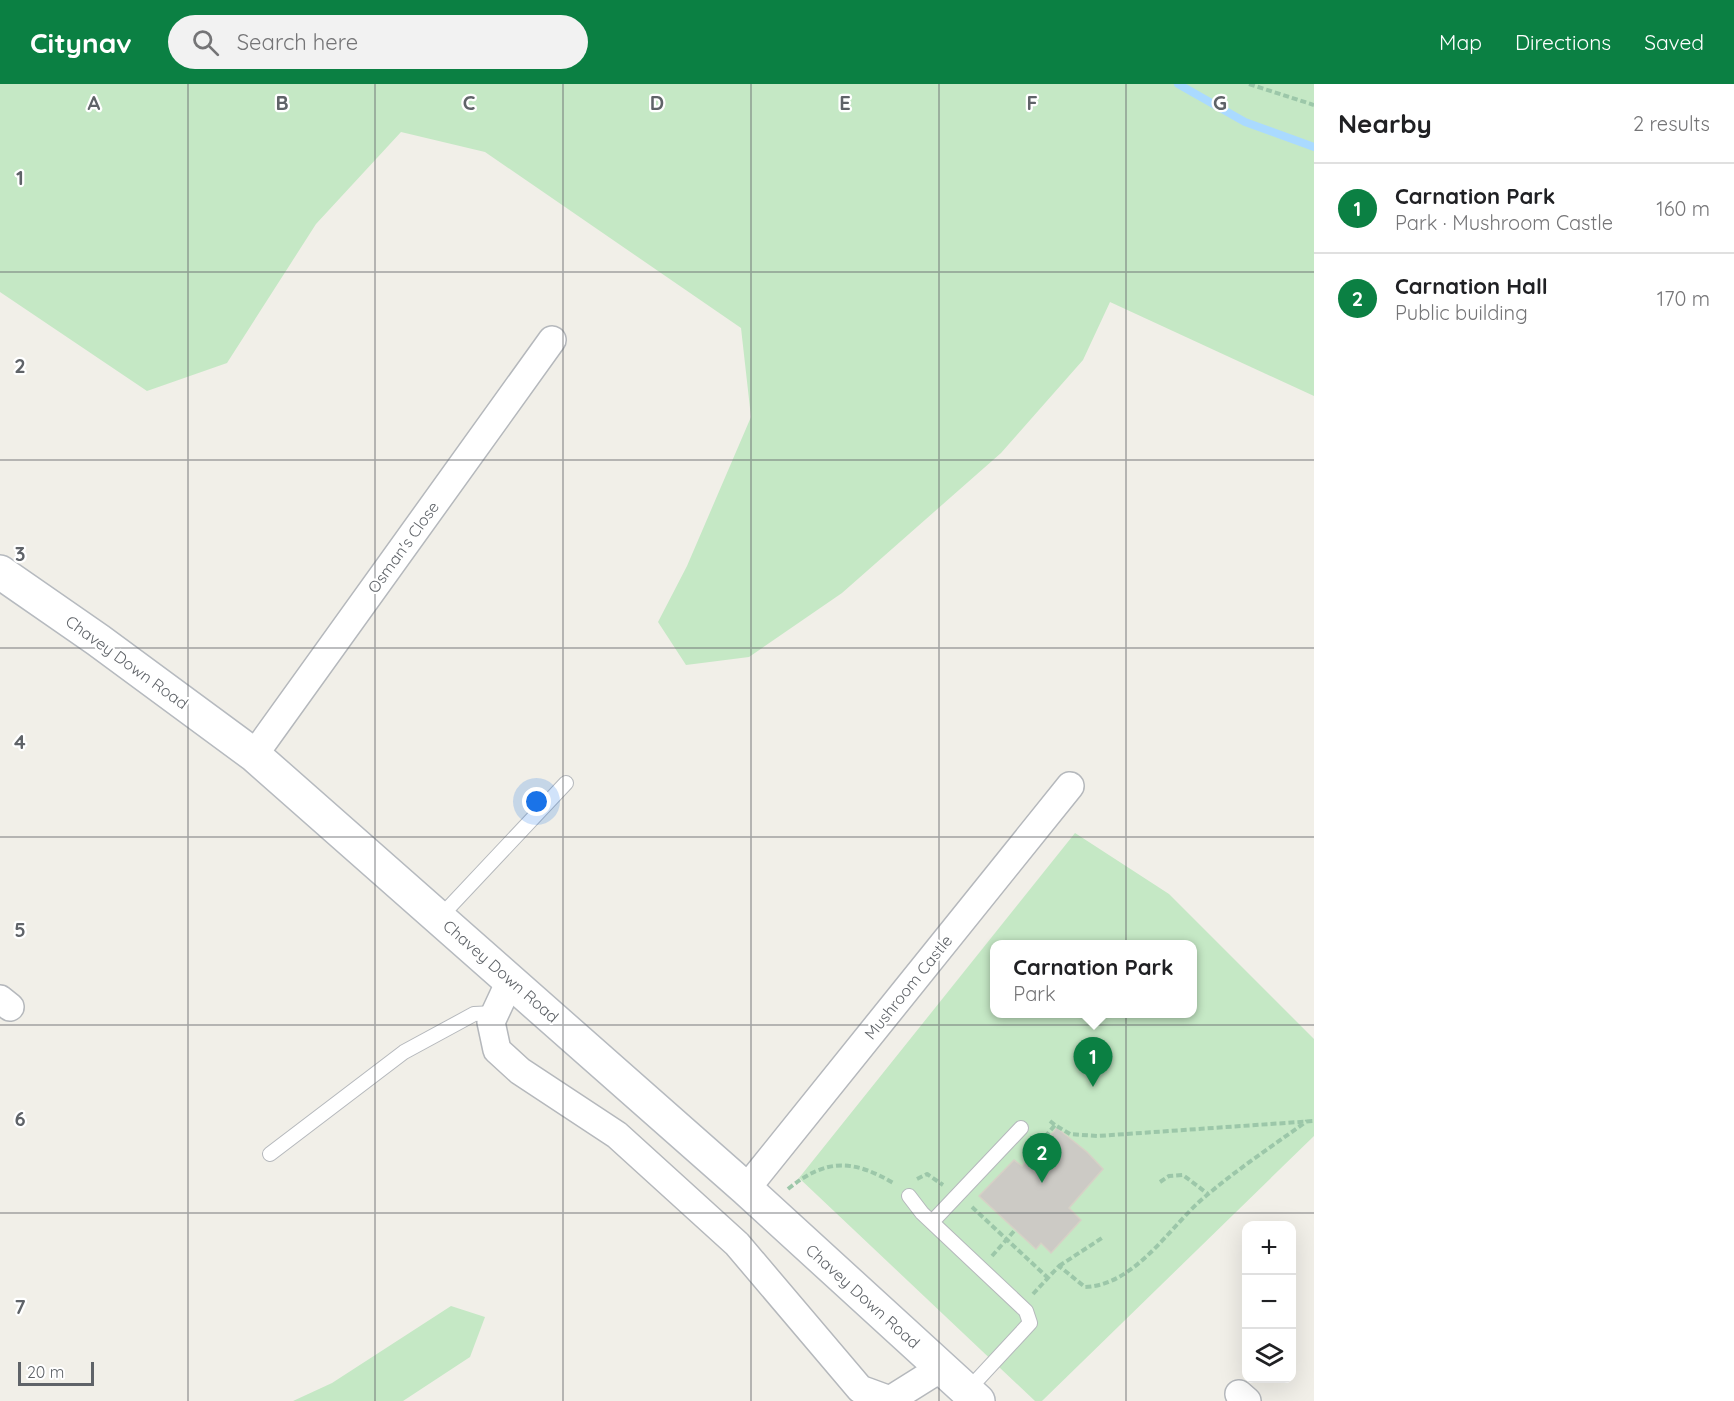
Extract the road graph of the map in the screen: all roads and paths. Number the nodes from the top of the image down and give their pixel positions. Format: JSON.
{"nodes":[{"id":1,"x":1249,"y":84,"type":"edge"},
{"id":2,"x":1314,"y":105,"type":"edge"},
{"id":3,"x":552,"y":340,"type":"dead end"},
{"id":4,"x":0,"y":573,"type":"edge"},
{"id":5,"x":254,"y":755,"type":"junction"},
{"id":6,"x":566,"y":783,"type":"dead end"},
{"id":7,"x":1070,"y":786,"type":"dead end"},
{"id":8,"x":440,"y":917,"type":"junction"},
{"id":9,"x":511,"y":979,"type":"junction"},
{"id":10,"x":495,"y":1013,"type":"junction"},
{"id":11,"x":1050,"y":1121,"type":"dead end"},
{"id":12,"x":1308,"y":1121,"type":"junction"},
{"id":13,"x":1314,"y":1121,"type":"edge"},
{"id":14,"x":1055,"y":1125,"type":"junction"},
{"id":15,"x":1022,"y":1128,"type":"dead end"},
{"id":16,"x":270,"y":1154,"type":"dead end"},
{"id":17,"x":1023,"y":1154,"type":"dead end"},
{"id":18,"x":912,"y":1182,"type":"dead end"},
{"id":19,"x":1160,"y":1182,"type":"dead end"},
{"id":20,"x":906,"y":1192,"type":"joint"},
{"id":21,"x":1208,"y":1194,"type":"junction"},
{"id":22,"x":958,"y":1196,"type":"junction"},
{"id":23,"x":757,"y":1199,"type":"junction"},
{"id":24,"x":932,"y":1222,"type":"junction"},
{"id":25,"x":1015,"y":1230,"type":"dead end"},
{"id":26,"x":1102,"y":1238,"type":"dead end"},
{"id":27,"x":1006,"y":1239,"type":"junction"},
{"id":28,"x":1059,"y":1266,"type":"junction"},
{"id":29,"x":980,"y":1268,"type":"junction"},
{"id":30,"x":1048,"y":1278,"type":"junction"},
{"id":31,"x":1021,"y":1306,"type":"junction"},
{"id":32,"x":941,"y":1368,"type":"junction"},
{"id":33,"x":972,"y":1396,"type":"edge"}],
"edges":[{"from":1,"to":2,"type":"path"},
{"from":3,"to":5,"type":"street","name":"Osman's Close"},
{"from":4,"to":5,"type":"main road","name":"Chavey Down Road"},
{"from":5,"to":8,"type":"main road","name":"Chavey Down Road"},
{"from":6,"to":8,"type":"lane"},
{"from":7,"to":23,"type":"street","name":"Mushroom Castle"},
{"from":8,"to":9,"type":"main road","name":"Chavey Down Road"},
{"from":9,"to":10,"type":"street"},
{"from":9,"to":23,"type":"main road","name":"Chavey Down Road"},
{"from":10,"to":16,"type":"lane"},
{"from":10,"to":32,"type":"street"},
{"from":11,"to":14,"type":"path"},
{"from":12,"to":13,"type":"path"},
{"from":12,"to":14,"type":"path"},
{"from":12,"to":21,"type":"path"},
{"from":14,"to":17,"type":"path"},
{"from":15,"to":22,"type":"lane"},
{"from":18,"to":22,"type":"path"},
{"from":19,"to":21,"type":"path"},
{"from":20,"to":23,"type":"path"},
{"from":20,"to":24,"type":"lane"},
{"from":21,"to":28,"type":"path"},
{"from":22,"to":24,"type":"lane"},
{"from":22,"to":27,"type":"path"},
{"from":23,"to":32,"type":"main road","name":"Chavey Down Road"},
{"from":24,"to":29,"type":"lane"},
{"from":25,"to":27,"type":"path"},
{"from":26,"to":28,"type":"path"},
{"from":27,"to":29,"type":"path"},
{"from":27,"to":30,"type":"path"},
{"from":28,"to":30,"type":"path"},
{"from":29,"to":31,"type":"lane"},
{"from":30,"to":31,"type":"path"},
{"from":31,"to":33,"type":"lane"},
{"from":32,"to":33,"type":"main road","name":"Chavey Down Road"}]}
